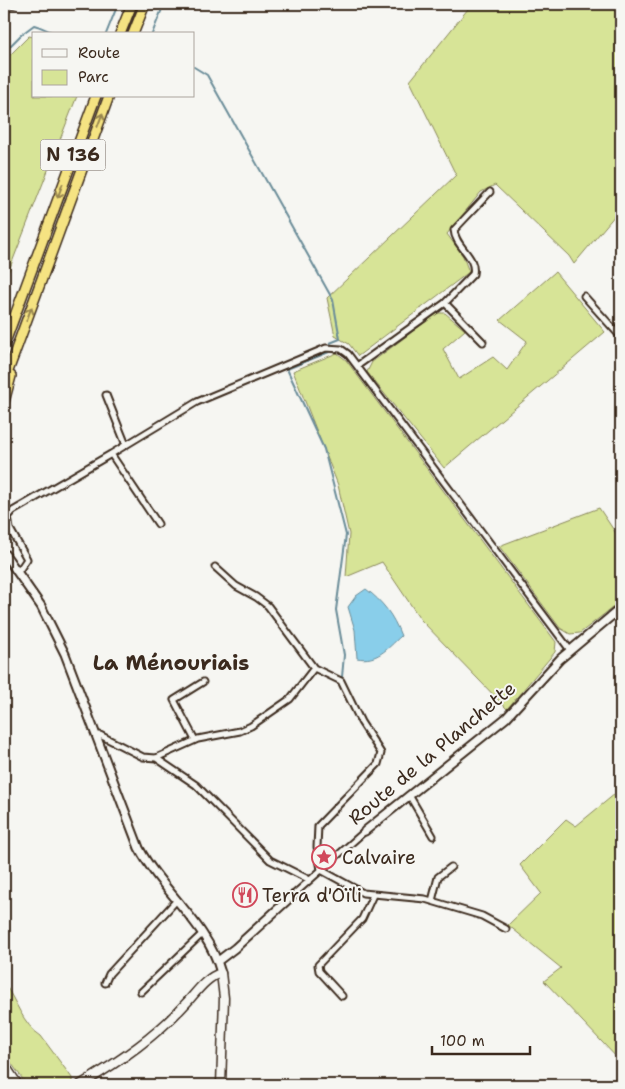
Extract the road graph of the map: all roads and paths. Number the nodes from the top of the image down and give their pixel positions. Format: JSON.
{"nodes":[{"id":1,"x":14,"y":4,"type":"edge"},
{"id":2,"x":132,"y":4,"type":"edge"},
{"id":3,"x":145,"y":4,"type":"edge"},
{"id":4,"x":4,"y":5,"type":"edge"},
{"id":5,"x":121,"y":32,"type":"edge"},
{"id":6,"x":134,"y":32,"type":"edge"},
{"id":7,"x":95,"y":98,"type":"edge"},
{"id":8,"x":108,"y":98,"type":"edge"},
{"id":9,"x":490,"y":192,"type":"dead end"},
{"id":10,"x":584,"y":296,"type":"dead end"},
{"id":11,"x":445,"y":303,"type":"junction"},
{"id":12,"x":12,"y":323,"type":"junction"},
{"id":13,"x":4,"y":337,"type":"edge"},
{"id":14,"x":621,"y":337,"type":"edge"},
{"id":15,"x":483,"y":342,"type":"dead end"},
{"id":16,"x":4,"y":345,"type":"edge"},
{"id":17,"x":12,"y":360,"type":"junction"},
{"id":18,"x":357,"y":366,"type":"junction"},
{"id":19,"x":4,"y":382,"type":"edge"},
{"id":20,"x":106,"y":395,"type":"dead end"},
{"id":21,"x":4,"y":402,"type":"edge"},
{"id":22,"x":126,"y":445,"type":"junction"},
{"id":23,"x":111,"y":454,"type":"junction"},
{"id":24,"x":158,"y":524,"type":"dead end"},
{"id":25,"x":4,"y":553,"type":"edge"},
{"id":26,"x":215,"y":567,"type":"dead end"},
{"id":27,"x":18,"y":572,"type":"junction"},
{"id":28,"x":621,"y":608,"type":"edge"},
{"id":29,"x":570,"y":650,"type":"junction"},
{"id":30,"x":314,"y":668,"type":"junction"},
{"id":31,"x":203,"y":682,"type":"dead end"},
{"id":32,"x":96,"y":736,"type":"junction"},
{"id":33,"x":195,"y":740,"type":"junction"},
{"id":34,"x":156,"y":758,"type":"junction"},
{"id":35,"x":409,"y":795,"type":"junction"},
{"id":36,"x":364,"y":831,"type":"joint"},
{"id":37,"x":433,"y":836,"type":"dead end"},
{"id":38,"x":451,"y":867,"type":"dead end"},
{"id":39,"x":321,"y":870,"type":"junction"},
{"id":40,"x":310,"y":880,"type":"junction"},
{"id":41,"x":373,"y":895,"type":"junction"},
{"id":42,"x":292,"y":896,"type":"joint"},
{"id":43,"x":176,"y":901,"type":"junction"},
{"id":44,"x":432,"y":901,"type":"junction"},
{"id":45,"x":506,"y":929,"type":"dead end"},
{"id":46,"x":202,"y":934,"type":"junction"},
{"id":47,"x":218,"y":961,"type":"junction"},
{"id":48,"x":221,"y":973,"type":"junction"},
{"id":49,"x":105,"y":983,"type":"dead end"},
{"id":50,"x":141,"y":992,"type":"dead end"},
{"id":51,"x":342,"y":996,"type":"dead end"},
{"id":52,"x":4,"y":1064,"type":"edge"},
{"id":53,"x":18,"y":1085,"type":"edge"},
{"id":54,"x":80,"y":1085,"type":"edge"},
{"id":55,"x":221,"y":1085,"type":"edge"}],
"edges":[{"from":1,"to":4,"type":"street"},
{"from":2,"to":5,"type":"highway"},
{"from":3,"to":6,"type":"highway"},
{"from":7,"to":12,"type":"highway","number":"N 136","one_way":true},
{"from":17,"to":8,"type":"highway","number":"N 136","one_way":true},
{"from":9,"to":11,"type":"street"},
{"from":10,"to":14,"type":"street"},
{"from":11,"to":15,"type":"street"},
{"from":11,"to":18,"type":"street"},
{"from":12,"to":13,"type":"highway"},
{"from":12,"to":16,"type":"highway","number":"N 136"},
{"from":17,"to":19,"type":"highway","number":"N 136"},
{"from":17,"to":21,"type":"highway"},
{"from":18,"to":22,"type":"street"},
{"from":18,"to":29,"type":"street"},
{"from":20,"to":22,"type":"street"},
{"from":22,"to":23,"type":"street"},
{"from":23,"to":24,"type":"street"},
{"from":23,"to":27,"type":"street"},
{"from":25,"to":27,"type":"street"},
{"from":26,"to":30,"type":"street"},
{"from":27,"to":32,"type":"street"},
{"from":28,"to":29,"type":"street","name":"Route de la Planchette"},
{"from":29,"to":35,"type":"street","name":"Route de la Planchette"},
{"from":30,"to":33,"type":"street"},
{"from":30,"to":39,"type":"street"},
{"from":31,"to":33,"type":"street"},
{"from":32,"to":34,"type":"street"},
{"from":32,"to":43,"type":"street"},
{"from":33,"to":34,"type":"street"},
{"from":34,"to":40,"type":"street"},
{"from":35,"to":36,"type":"street","name":"Route de la Planchette"},
{"from":35,"to":37,"type":"street"},
{"from":36,"to":39,"type":"street","name":"Route de la Planchette"},
{"from":38,"to":44,"type":"street"},
{"from":39,"to":40,"type":"street","name":"Route de la Planchette"},
{"from":39,"to":41,"type":"street"},
{"from":40,"to":42,"type":"street","name":"Route de la Planchette"},
{"from":41,"to":44,"type":"street"},
{"from":41,"to":51,"type":"street"},
{"from":42,"to":47,"type":"street","name":"Route de la Planchette"},
{"from":43,"to":46,"type":"street"},
{"from":43,"to":49,"type":"street"},
{"from":44,"to":45,"type":"street"},
{"from":46,"to":47,"type":"street"},
{"from":46,"to":50,"type":"street"},
{"from":47,"to":48,"type":"street"},
{"from":48,"to":54,"type":"main road"},
{"from":48,"to":55,"type":"main road"},
{"from":52,"to":53,"type":"main road"}]}
